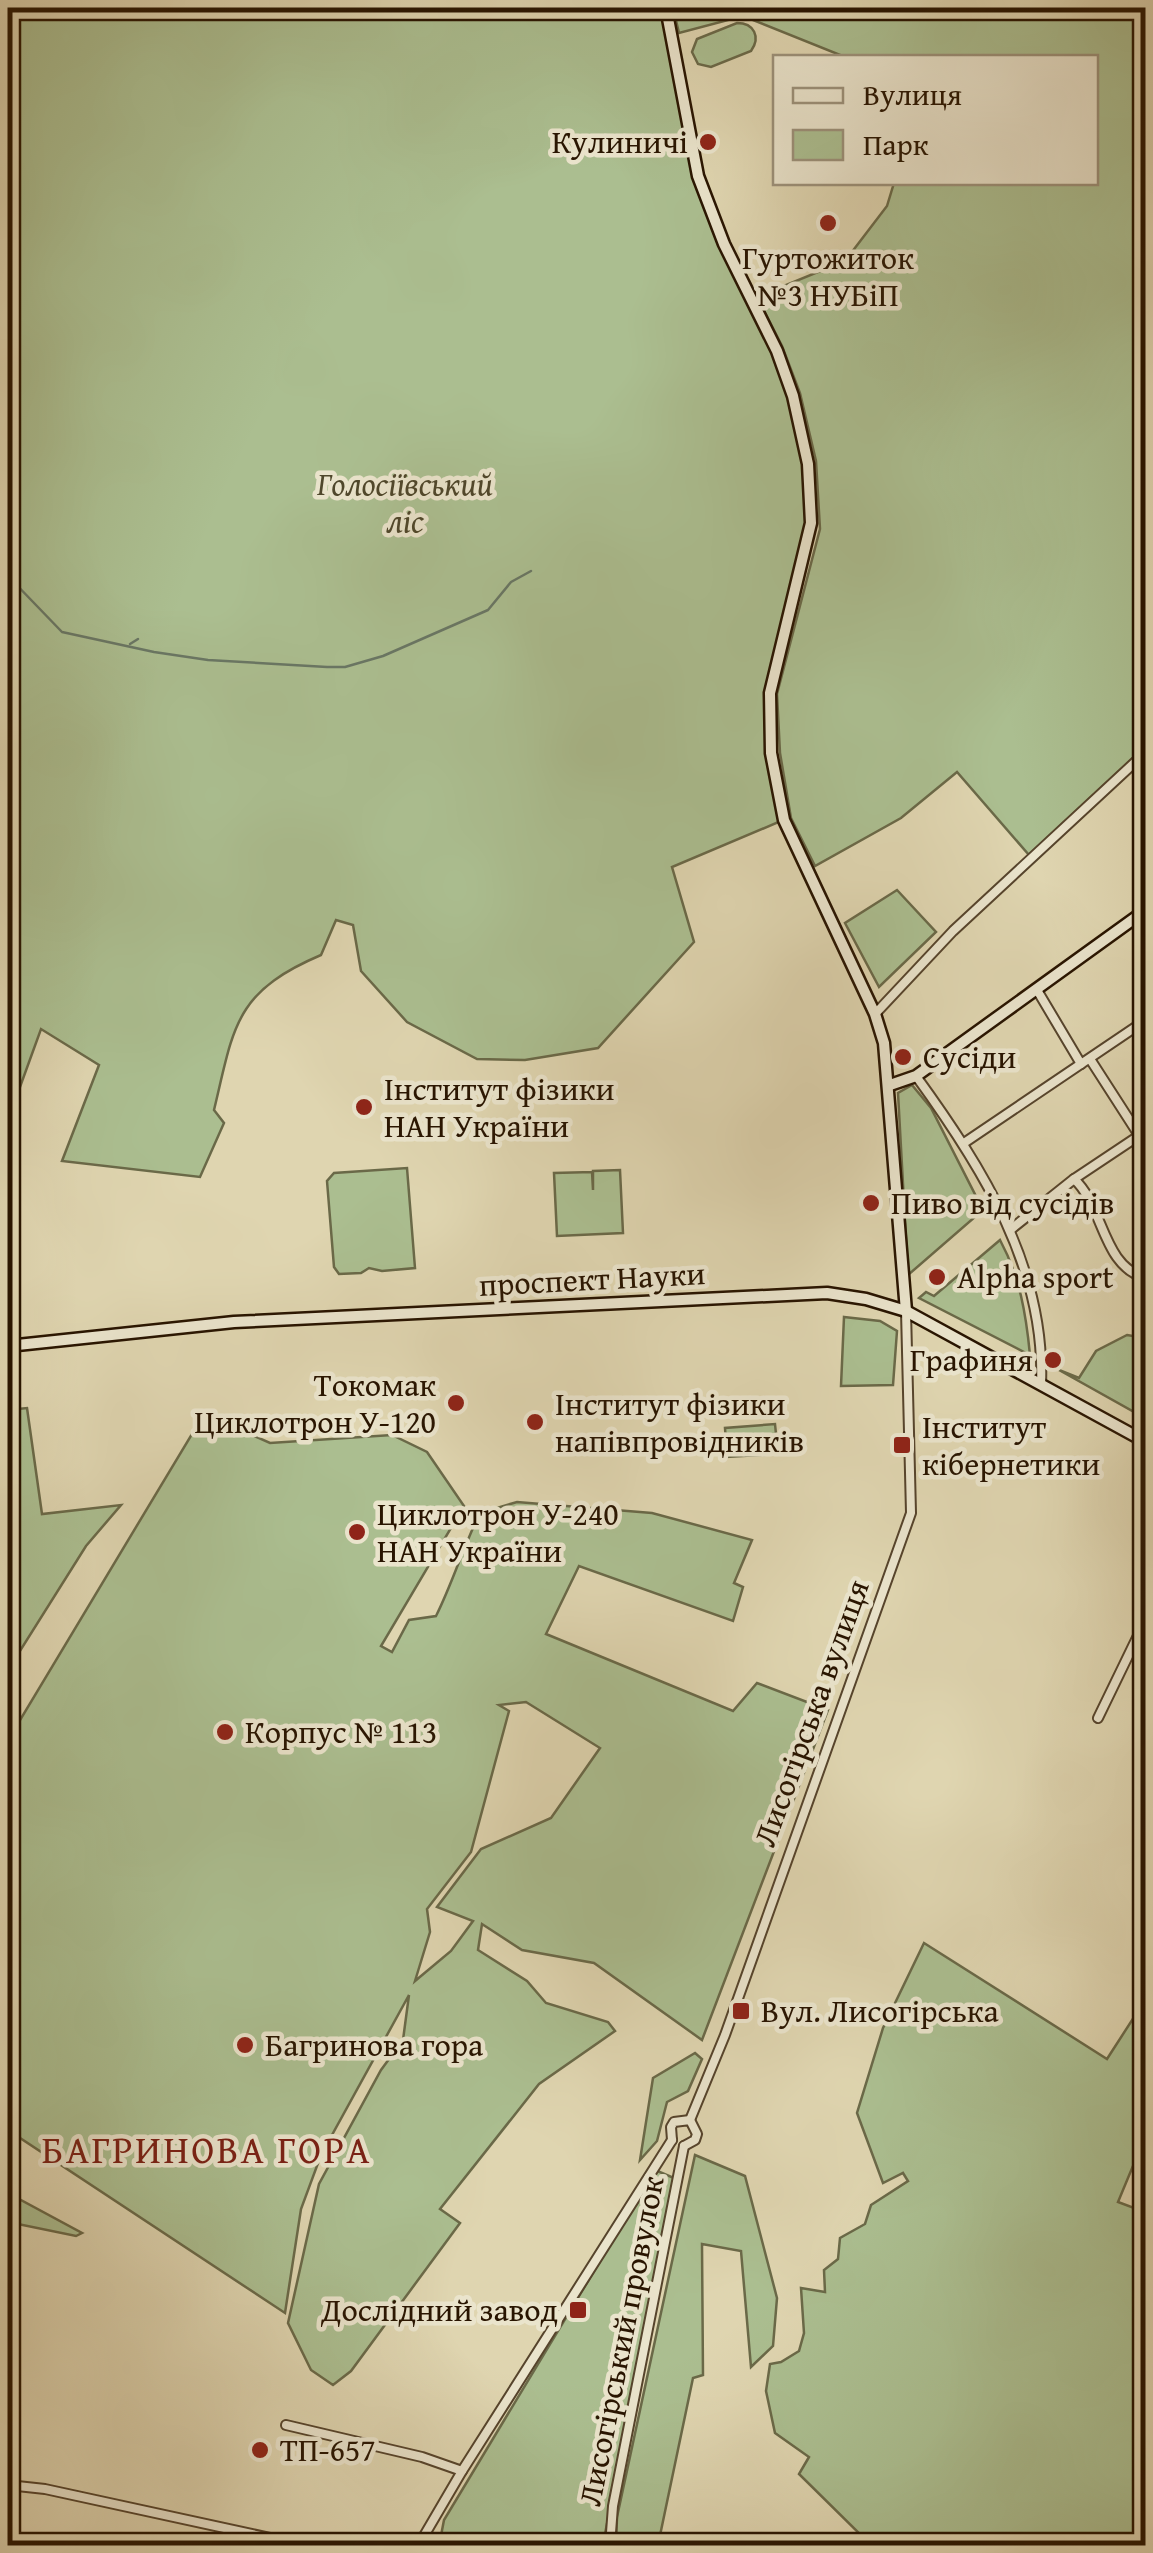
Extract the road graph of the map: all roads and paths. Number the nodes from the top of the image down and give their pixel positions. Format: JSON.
{"nodes":[{"id":1,"x":666,"y":8,"type":"edge"},
{"id":2,"x":1146,"y":752,"type":"edge"},
{"id":3,"x":1146,"y":910,"type":"edge"},
{"id":4,"x":1037,"y":990,"type":"junction"},
{"id":5,"x":875,"y":1014,"type":"junction"},
{"id":6,"x":1146,"y":1020,"type":"edge"},
{"id":7,"x":1086,"y":1061,"type":"junction"},
{"id":8,"x":916,"y":1076,"type":"junction"},
{"id":9,"x":890,"y":1085,"type":"junction"},
{"id":10,"x":1142,"y":1133,"type":"edge"},
{"id":11,"x":964,"y":1143,"type":"junction"},
{"id":12,"x":1146,"y":1146,"type":"edge"},
{"id":13,"x":1074,"y":1179,"type":"junction"},
{"id":14,"x":1010,"y":1230,"type":"junction"},
{"id":15,"x":1146,"y":1278,"type":"edge"},
{"id":16,"x":906,"y":1311,"type":"junction"},
{"id":17,"x":8,"y":1346,"type":"edge"},
{"id":18,"x":1040,"y":1385,"type":"junction"},
{"id":19,"x":1146,"y":1442,"type":"edge"},
{"id":20,"x":1146,"y":1619,"type":"edge"},
{"id":21,"x":1098,"y":1718,"type":"dead end"},
{"id":22,"x":690,"y":2120,"type":"junction"},
{"id":23,"x":672,"y":2140,"type":"junction"},
{"id":24,"x":684,"y":2146,"type":"junction"},
{"id":25,"x":657,"y":2166,"type":"junction"},
{"id":26,"x":678,"y":2177,"type":"junction"},
{"id":27,"x":286,"y":2424,"type":"dead end"},
{"id":28,"x":462,"y":2471,"type":"junction"},
{"id":29,"x":8,"y":2485,"type":"edge"},
{"id":30,"x":265,"y":2541,"type":"edge"},
{"id":31,"x":425,"y":2543,"type":"edge"},
{"id":32,"x":307,"y":2546,"type":"edge"},
{"id":33,"x":410,"y":2546,"type":"edge"},
{"id":34,"x":610,"y":2546,"type":"edge"}],
"edges":[{"from":1,"to":5,"type":"street"},
{"from":2,"to":5,"type":"street"},
{"from":3,"to":4,"type":"street"},
{"from":4,"to":7,"type":"street"},
{"from":4,"to":8,"type":"street"},
{"from":5,"to":9,"type":"street"},
{"from":6,"to":7,"type":"street"},
{"from":7,"to":10,"type":"street"},
{"from":7,"to":11,"type":"street"},
{"from":8,"to":9,"type":"street"},
{"from":8,"to":11,"type":"street"},
{"from":9,"to":16,"type":"street"},
{"from":10,"to":12,"type":"street"},
{"from":10,"to":13,"type":"street"},
{"from":11,"to":14,"type":"street"},
{"from":13,"to":14,"type":"street"},
{"from":13,"to":15,"type":"street"},
{"from":14,"to":18,"type":"street"},
{"from":16,"to":17,"type":"street","name":"проспект Науки"},
{"from":16,"to":18,"type":"street","name":"проспект Науки"},
{"from":16,"to":22,"type":"street","name":"Лисогірська вулиця"},
{"from":18,"to":19,"type":"street","name":"проспект Науки"},
{"from":20,"to":21,"type":"street"},
{"from":22,"to":23,"type":"street"},
{"from":22,"to":24,"type":"street"},
{"from":23,"to":24,"type":"street"},
{"from":23,"to":25,"type":"street"},
{"from":24,"to":26,"type":"street","name":"Лисогірський провулок"},
{"from":25,"to":26,"type":"street"},
{"from":25,"to":28,"type":"street"},
{"from":26,"to":34,"type":"street","name":"Лисогірський провулок"},
{"from":27,"to":28,"type":"street"},
{"from":28,"to":31,"type":"street"},
{"from":29,"to":30,"type":"street"},
{"from":30,"to":32,"type":"street"},
{"from":31,"to":33,"type":"street"}]}
